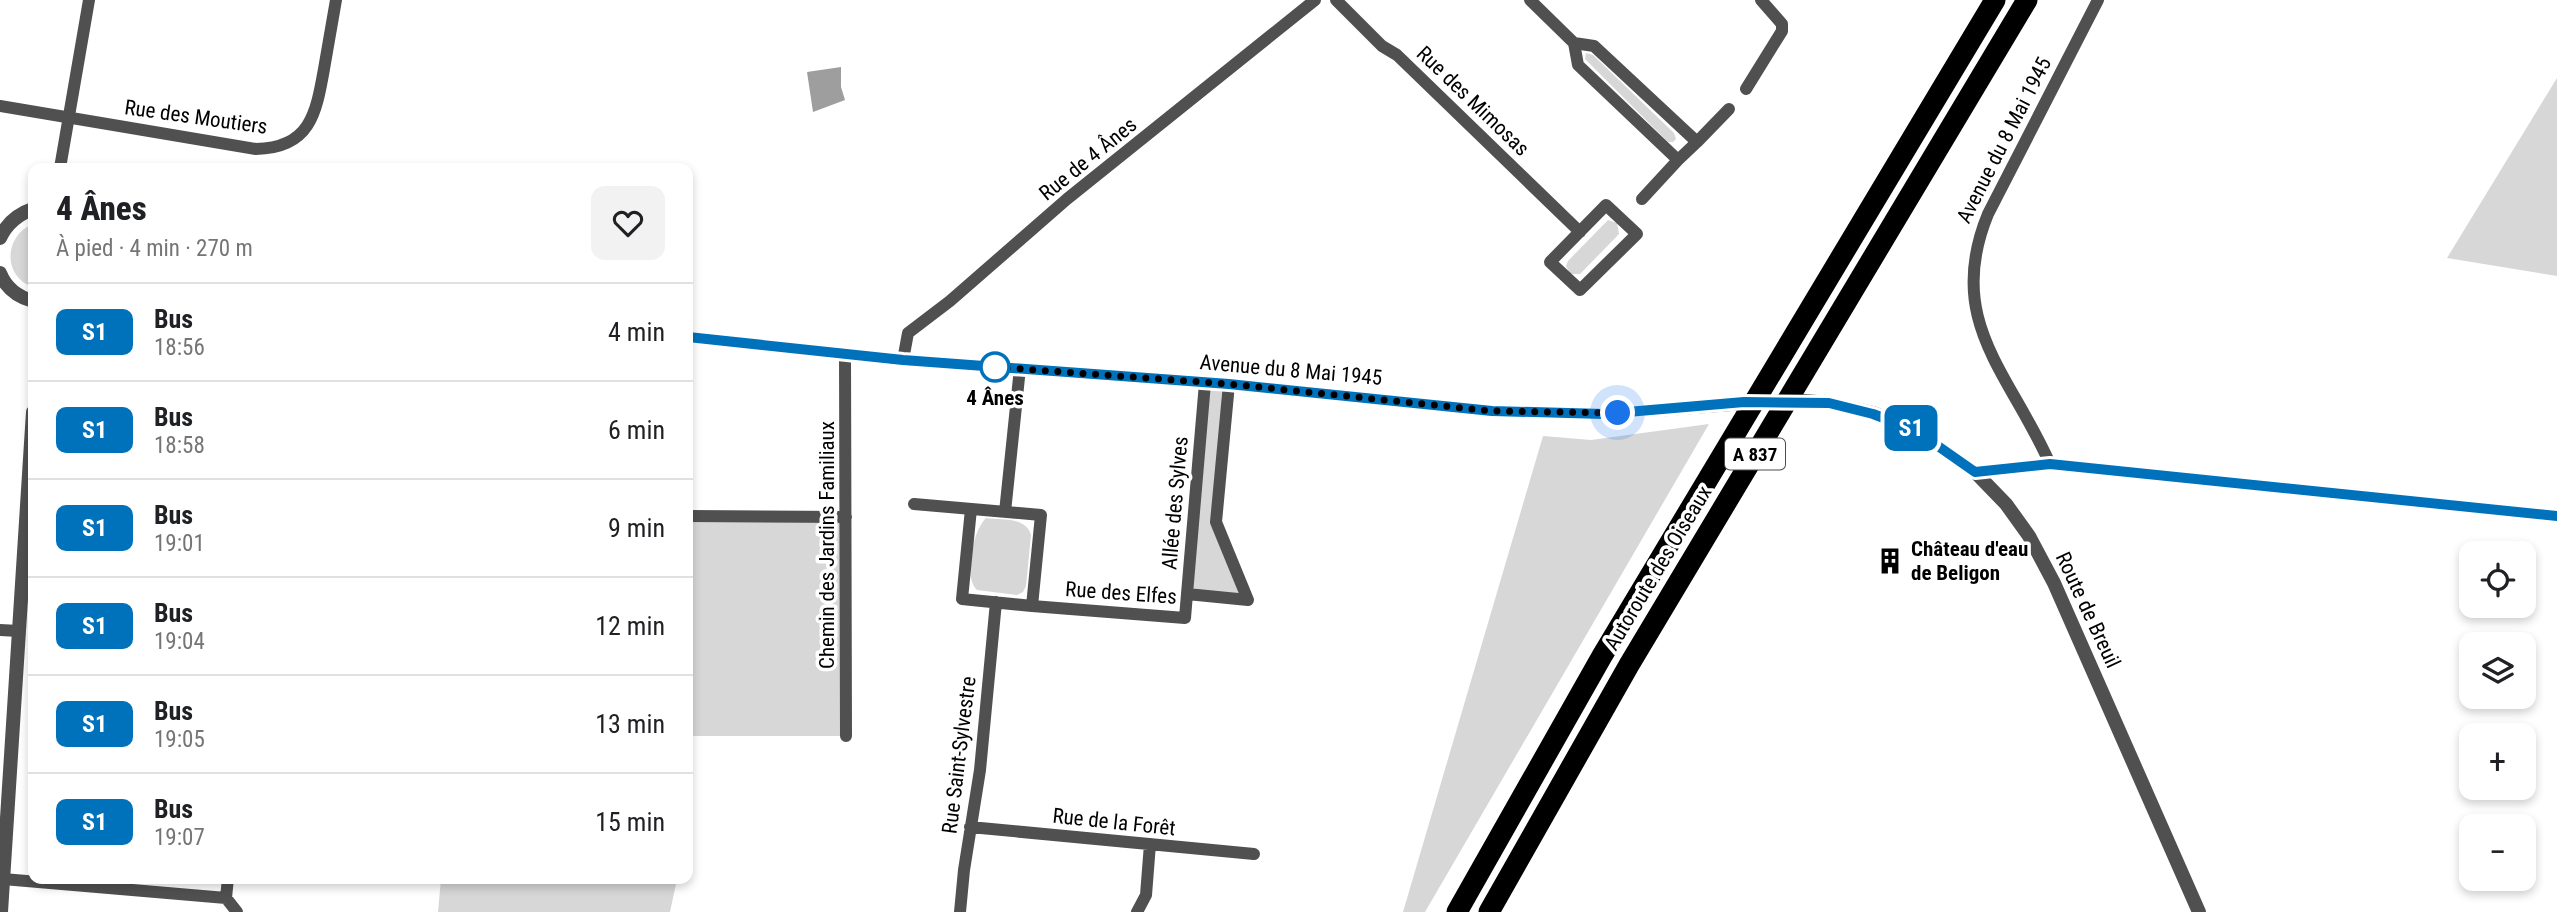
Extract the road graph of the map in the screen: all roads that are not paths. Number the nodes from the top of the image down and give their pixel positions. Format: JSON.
{"nodes":[{"id":1,"x":89,"y":0,"type":"edge"},
{"id":2,"x":336,"y":0,"type":"edge"},
{"id":3,"x":1315,"y":0,"type":"edge"},
{"id":4,"x":1336,"y":0,"type":"edge"},
{"id":5,"x":1531,"y":0,"type":"edge"},
{"id":6,"x":1761,"y":0,"type":"edge"},
{"id":7,"x":1995,"y":0,"type":"edge"},
{"id":8,"x":2027,"y":0,"type":"edge"},
{"id":9,"x":2098,"y":0,"type":"edge"},
{"id":10,"x":1574,"y":43,"type":"junction"},
{"id":11,"x":1746,"y":89,"type":"dead end"},
{"id":12,"x":0,"y":106,"type":"edge"},
{"id":13,"x":1729,"y":109,"type":"dead end"},
{"id":14,"x":69,"y":117,"type":"junction"},
{"id":15,"x":1697,"y":142,"type":"junction"},
{"id":16,"x":1678,"y":160,"type":"junction"},
{"id":17,"x":61,"y":163,"type":"edge"},
{"id":18,"x":1642,"y":199,"type":"dead end"},
{"id":19,"x":28,"y":211,"type":"edge"},
{"id":20,"x":1580,"y":232,"type":"junction"},
{"id":21,"x":0,"y":238,"type":"edge"},
{"id":22,"x":0,"y":273,"type":"edge"},
{"id":23,"x":5,"y":284,"type":"edge"},
{"id":24,"x":28,"y":300,"type":"edge"},
{"id":25,"x":693,"y":338,"type":"edge"},
{"id":26,"x":845,"y":354,"type":"junction"},
{"id":27,"x":903,"y":360,"type":"junction"},
{"id":28,"x":1020,"y":368,"type":"junction"},
{"id":29,"x":1205,"y":383,"type":"junction"},
{"id":30,"x":1229,"y":384,"type":"junction"},
{"id":31,"x":1848,"y":407,"type":"joint"},
{"id":32,"x":2050,"y":464,"type":"junction"},
{"id":33,"x":1975,"y":472,"type":"junction"},
{"id":34,"x":914,"y":503,"type":"dead end"},
{"id":35,"x":971,"y":509,"type":"junction"},
{"id":36,"x":1005,"y":512,"type":"junction"},
{"id":37,"x":693,"y":516,"type":"edge"},
{"id":38,"x":2557,"y":516,"type":"edge"},
{"id":39,"x":846,"y":517,"type":"junction"},
{"id":40,"x":28,"y":591,"type":"edge"},
{"id":41,"x":1187,"y":594,"type":"junction"},
{"id":42,"x":996,"y":602,"type":"junction"},
{"id":43,"x":1032,"y":606,"type":"junction"},
{"id":44,"x":0,"y":630,"type":"edge"},
{"id":45,"x":19,"y":631,"type":"junction"},
{"id":46,"x":846,"y":736,"type":"dead end"},
{"id":47,"x":971,"y":827,"type":"junction"},
{"id":48,"x":1150,"y":844,"type":"junction"},
{"id":49,"x":1254,"y":854,"type":"dead end"},
{"id":50,"x":4,"y":878,"type":"junction"},
{"id":51,"x":28,"y":880,"type":"edge"},
{"id":52,"x":71,"y":884,"type":"edge"},
{"id":53,"x":227,"y":884,"type":"edge"},
{"id":54,"x":226,"y":898,"type":"junction"},
{"id":55,"x":1,"y":912,"type":"edge"},
{"id":56,"x":237,"y":912,"type":"edge"},
{"id":57,"x":960,"y":912,"type":"edge"},
{"id":58,"x":1137,"y":912,"type":"edge"},
{"id":59,"x":1457,"y":912,"type":"edge"},
{"id":60,"x":1489,"y":912,"type":"edge"},
{"id":61,"x":2199,"y":912,"type":"edge"}],
"edges":[{"from":1,"to":14,"type":"street"},
{"from":2,"to":14,"type":"street","name":"Rue des Moutiers"},
{"from":3,"to":27,"type":"street","name":"Rue de 4 Ânes"},
{"from":4,"to":20,"type":"street","name":"Rue des Mimosas"},
{"from":5,"to":10,"type":"street"},
{"from":6,"to":11,"type":"street"},
{"from":7,"to":59,"type":"highway","name":"Autoroute des Oiseaux","number":"A 837"},
{"from":8,"to":60,"type":"highway","name":"Autoroute des Oiseaux","number":"A 837"},
{"from":9,"to":32,"type":"street","name":"Avenue du 8 Mai 1945"},
{"from":10,"to":15,"type":"street"},
{"from":10,"to":16,"type":"street"},
{"from":12,"to":14,"type":"street","name":"Rue des Moutiers"},
{"from":13,"to":15,"type":"street"},
{"from":14,"to":17,"type":"street"},
{"from":15,"to":16,"type":"street"},
{"from":16,"to":18,"type":"street"},
{"from":19,"to":21,"type":"street"},
{"from":20,"to":20,"type":"street"},
{"from":22,"to":23,"type":"street"},
{"from":23,"to":24,"type":"street"},
{"from":25,"to":26,"type":"street","name":"Avenue du 8 Mai 1945"},
{"from":26,"to":27,"type":"street","name":"Avenue du 8 Mai 1945"},
{"from":26,"to":39,"type":"street","name":"Chemin des Jardins Familiaux"},
{"from":27,"to":28,"type":"street","name":"Avenue du 8 Mai 1945"},
{"from":28,"to":29,"type":"street","name":"Avenue du 8 Mai 1945"},
{"from":28,"to":36,"type":"street"},
{"from":29,"to":30,"type":"street","name":"Avenue du 8 Mai 1945"},
{"from":29,"to":41,"type":"street","name":"Allée des Sylves"},
{"from":30,"to":31,"type":"street","name":"Avenue du 8 Mai 1945"},
{"from":30,"to":41,"type":"street","name":"Allée des Sylves"},
{"from":31,"to":33,"type":"street","name":"Route de Breuil"},
{"from":32,"to":33,"type":"street"},
{"from":32,"to":38,"type":"street"},
{"from":33,"to":61,"type":"street","name":"Route de Breuil"},
{"from":34,"to":35,"type":"street"},
{"from":35,"to":36,"type":"street"},
{"from":35,"to":42,"type":"street"},
{"from":36,"to":43,"type":"street"},
{"from":37,"to":39,"type":"street"},
{"from":39,"to":46,"type":"street","name":"Chemin des Jardins Familiaux"},
{"from":40,"to":45,"type":"street"},
{"from":41,"to":43,"type":"street","name":"Rue des Elfes"},
{"from":42,"to":43,"type":"street"},
{"from":42,"to":47,"type":"street","name":"Rue Saint-Sylvestre"},
{"from":44,"to":45,"type":"street"},
{"from":45,"to":50,"type":"street"},
{"from":47,"to":48,"type":"street","name":"Rue de la Forêt"},
{"from":47,"to":57,"type":"street","name":"Rue Saint-Sylvestre"},
{"from":48,"to":49,"type":"street","name":"Rue de la Forêt"},
{"from":48,"to":58,"type":"street"},
{"from":50,"to":51,"type":"street"},
{"from":50,"to":55,"type":"street"},
{"from":52,"to":54,"type":"street"},
{"from":53,"to":54,"type":"street"},
{"from":54,"to":56,"type":"street"}]}
